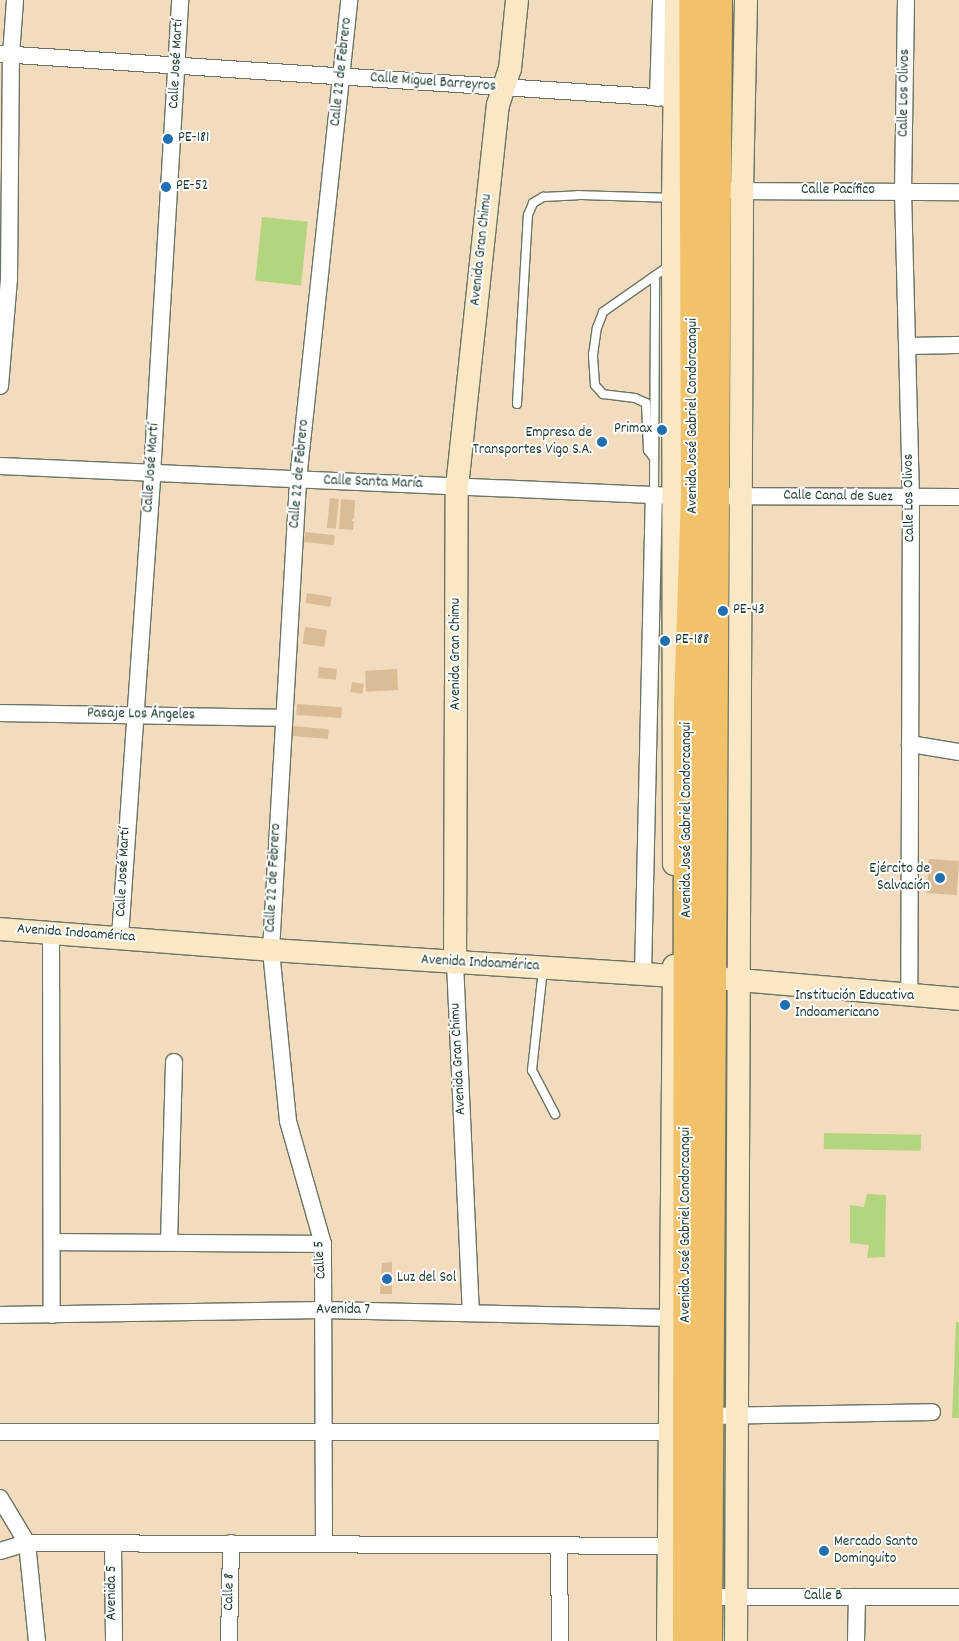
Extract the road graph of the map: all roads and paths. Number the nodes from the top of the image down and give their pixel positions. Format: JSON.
{"nodes":[{"id":1,"x":16,"y":0,"type":"edge"},
{"id":2,"x":180,"y":0,"type":"edge"},
{"id":3,"x":349,"y":0,"type":"edge"},
{"id":4,"x":517,"y":0,"type":"edge"},
{"id":5,"x":661,"y":0,"type":"edge"},
{"id":6,"x":676,"y":0,"type":"edge"},
{"id":7,"x":693,"y":0,"type":"edge"},
{"id":8,"x":718,"y":0,"type":"edge"},
{"id":9,"x":746,"y":0,"type":"edge"},
{"id":10,"x":906,"y":0,"type":"edge"},
{"id":11,"x":6,"y":55,"type":"edge"},
{"id":12,"x":178,"y":66,"type":"junction"},
{"id":13,"x":342,"y":76,"type":"junction"},
{"id":14,"x":504,"y":87,"type":"junction"},
{"id":15,"x":686,"y":99,"type":"junction"},
{"id":16,"x":730,"y":191,"type":"junction"},
{"id":17,"x":903,"y":192,"type":"junction"},
{"id":18,"x":959,"y":192,"type":"edge"},
{"id":19,"x":673,"y":198,"type":"junction"},
{"id":20,"x":678,"y":262,"type":"junction"},
{"id":21,"x":959,"y":345,"type":"edge"},
{"id":22,"x":907,"y":346,"type":"junction"},
{"id":23,"x":0,"y":386,"type":"edge"},
{"id":24,"x":517,"y":404,"type":"dead end"},
{"id":25,"x":654,"y":458,"type":"junction"},
{"id":26,"x":0,"y":466,"type":"edge"},
{"id":27,"x":152,"y":475,"type":"junction"},
{"id":28,"x":298,"y":480,"type":"junction"},
{"id":29,"x":458,"y":486,"type":"junction"},
{"id":30,"x":696,"y":495,"type":"junction"},
{"id":31,"x":959,"y":496,"type":"edge"},
{"id":32,"x":911,"y":498,"type":"junction"},
{"id":33,"x":0,"y":713,"type":"edge"},
{"id":34,"x":133,"y":715,"type":"junction"},
{"id":35,"x":283,"y":718,"type":"junction"},
{"id":36,"x":910,"y":744,"type":"junction"},
{"id":37,"x":959,"y":752,"type":"edge"},
{"id":38,"x":0,"y":929,"type":"edge"},
{"id":39,"x":51,"y":932,"type":"junction"},
{"id":40,"x":120,"y":937,"type":"junction"},
{"id":41,"x":271,"y":950,"type":"junction"},
{"id":42,"x":455,"y":963,"type":"junction"},
{"id":43,"x":543,"y":967,"type":"junction"},
{"id":44,"x":643,"y":974,"type":"junction"},
{"id":45,"x":692,"y":977,"type":"junction"},
{"id":46,"x":740,"y":979,"type":"junction"},
{"id":47,"x":909,"y":996,"type":"junction"},
{"id":48,"x":959,"y":999,"type":"edge"},
{"id":49,"x":174,"y":1062,"type":"dead end"},
{"id":50,"x":555,"y":1114,"type":"dead end"},
{"id":51,"x":52,"y":1242,"type":"junction"},
{"id":52,"x":169,"y":1242,"type":"junction"},
{"id":53,"x":323,"y":1244,"type":"junction"},
{"id":54,"x":324,"y":1310,"type":"junction"},
{"id":55,"x":471,"y":1312,"type":"junction"},
{"id":56,"x":0,"y":1315,"type":"edge"},
{"id":57,"x":52,"y":1315,"type":"junction"},
{"id":58,"x":678,"y":1318,"type":"junction"},
{"id":59,"x":932,"y":1412,"type":"dead end"},
{"id":60,"x":710,"y":1416,"type":"junction"},
{"id":61,"x":737,"y":1416,"type":"junction"},
{"id":62,"x":0,"y":1432,"type":"edge"},
{"id":63,"x":678,"y":1432,"type":"junction"},
{"id":64,"x":322,"y":1433,"type":"junction"},
{"id":65,"x":0,"y":1498,"type":"edge"},
{"id":66,"x":27,"y":1543,"type":"junction"},
{"id":67,"x":231,"y":1543,"type":"junction"},
{"id":68,"x":324,"y":1544,"type":"junction"},
{"id":69,"x":113,"y":1545,"type":"junction"},
{"id":70,"x":559,"y":1546,"type":"junction"},
{"id":71,"x":679,"y":1546,"type":"junction"},
{"id":72,"x":0,"y":1551,"type":"edge"},
{"id":73,"x":698,"y":1597,"type":"junction"},
{"id":74,"x":736,"y":1597,"type":"junction"},
{"id":75,"x":857,"y":1597,"type":"junction"},
{"id":76,"x":959,"y":1597,"type":"edge"},
{"id":77,"x":37,"y":1641,"type":"edge"},
{"id":78,"x":114,"y":1641,"type":"edge"},
{"id":79,"x":229,"y":1641,"type":"edge"},
{"id":80,"x":560,"y":1641,"type":"edge"},
{"id":81,"x":668,"y":1641,"type":"edge"},
{"id":82,"x":686,"y":1641,"type":"edge"},
{"id":83,"x":708,"y":1641,"type":"edge"},
{"id":84,"x":736,"y":1641,"type":"edge"},
{"id":85,"x":856,"y":1641,"type":"edge"}],
"edges":[{"from":1,"to":11,"type":"street"},
{"from":2,"to":12,"type":"street","name":"Calle José Martí"},
{"from":3,"to":13,"type":"street","name":"Calle 22 de Febrero"},
{"from":4,"to":14,"type":"street","name":"Avenida Gran Chimu"},
{"from":5,"to":15,"type":"street"},
{"from":6,"to":15,"type":"street","name":"Avenida José Gabriel Condorcanqui"},
{"from":7,"to":15,"type":"highway","name":"Avenida José Gabriel Condorcanqui"},
{"from":8,"to":15,"type":"highway","name":"Avenida José Gabriel Condorcanqui"},
{"from":9,"to":16,"type":"street","name":"Avenida José Gabriel Condorcanqui"},
{"from":10,"to":17,"type":"street","name":"Calle Los Olivos"},
{"from":11,"to":12,"type":"street","name":"Calle Miguel Barreyros"},
{"from":11,"to":23,"type":"street"},
{"from":12,"to":13,"type":"street","name":"Calle Miguel Barreyros"},
{"from":12,"to":27,"type":"street","name":"Calle José Martí"},
{"from":13,"to":14,"type":"street","name":"Calle Miguel Barreyros"},
{"from":13,"to":28,"type":"street","name":"Calle 22 de Febrero"},
{"from":14,"to":15,"type":"street","name":"Calle Miguel Barreyros"},
{"from":14,"to":29,"type":"street","name":"Avenida Gran Chimu"},
{"from":15,"to":16,"type":"highway","name":"Avenida José Gabriel Condorcanqui"},
{"from":15,"to":19,"type":"street","name":"Avenida José Gabriel Condorcanqui"},
{"from":15,"to":20,"type":"highway","name":"Avenida José Gabriel Condorcanqui"},
{"from":16,"to":17,"type":"street","name":"Calle Pacífico"},
{"from":16,"to":30,"type":"highway","name":"Avenida José Gabriel Condorcanqui"},
{"from":17,"to":18,"type":"street","name":"Calle Pacífico"},
{"from":17,"to":22,"type":"street","name":"Calle Los Olivos"},
{"from":19,"to":20,"type":"street","name":"Avenida José Gabriel Condorcanqui"},
{"from":19,"to":24,"type":"lane"},
{"from":20,"to":25,"type":"lane"},
{"from":20,"to":25,"type":"lane"},
{"from":20,"to":30,"type":"highway","name":"Avenida José Gabriel Condorcanqui"},
{"from":21,"to":22,"type":"street"},
{"from":22,"to":32,"type":"street","name":"Calle Los Olivos"},
{"from":25,"to":30,"type":"lane"},
{"from":26,"to":27,"type":"street","name":"Calle Santa María"},
{"from":27,"to":28,"type":"street","name":"Calle Santa María"},
{"from":27,"to":34,"type":"street","name":"Calle José Martí"},
{"from":28,"to":29,"type":"street","name":"Calle Santa María"},
{"from":28,"to":35,"type":"street","name":"Calle 22 de Febrero"},
{"from":29,"to":30,"type":"street","name":"Calle Santa María"},
{"from":29,"to":42,"type":"street","name":"Avenida Gran Chimu"},
{"from":30,"to":32,"type":"street","name":"Calle Canal de Suez"},
{"from":30,"to":44,"type":"street"},
{"from":30,"to":45,"type":"highway","name":"Avenida José Gabriel Condorcanqui"},
{"from":30,"to":46,"type":"street","name":"Avenida José Gabriel Condorcanqui"},
{"from":31,"to":32,"type":"street","name":"Calle Canal de Suez"},
{"from":32,"to":36,"type":"street","name":"Calle Los Olivos"},
{"from":33,"to":34,"type":"street","name":"Pasaje Los Ángeles"},
{"from":34,"to":35,"type":"street","name":"Pasaje Los Ángeles"},
{"from":34,"to":40,"type":"street","name":"Calle José Martí"},
{"from":35,"to":41,"type":"street","name":"Calle 22 de Febrero"},
{"from":36,"to":37,"type":"street"},
{"from":36,"to":47,"type":"street","name":"Calle Los Olivos"},
{"from":38,"to":39,"type":"street","name":"Avenida Indoamérica"},
{"from":39,"to":40,"type":"street","name":"Avenida Indoamérica"},
{"from":39,"to":51,"type":"street"},
{"from":40,"to":41,"type":"street","name":"Avenida Indoamérica"},
{"from":41,"to":42,"type":"street","name":"Avenida Indoamérica"},
{"from":41,"to":53,"type":"street","name":"Calle 5"},
{"from":42,"to":43,"type":"street","name":"Avenida Indoamérica"},
{"from":42,"to":55,"type":"street","name":"Avenida Gran Chimu"},
{"from":43,"to":44,"type":"street","name":"Avenida Indoamérica"},
{"from":43,"to":50,"type":"lane"},
{"from":44,"to":45,"type":"street","name":"Avenida Indoamérica"},
{"from":45,"to":46,"type":"street","name":"Avenida Indoamérica"},
{"from":45,"to":58,"type":"highway","name":"Avenida José Gabriel Condorcanqui"},
{"from":45,"to":60,"type":"highway","name":"Avenida José Gabriel Condorcanqui"},
{"from":46,"to":47,"type":"street","name":"Avenida Indoamérica"},
{"from":46,"to":61,"type":"street","name":"Avenida José Gabriel Condorcanqui"},
{"from":47,"to":48,"type":"street","name":"Avenida Indoamérica"},
{"from":49,"to":52,"type":"street"},
{"from":51,"to":52,"type":"street"},
{"from":51,"to":57,"type":"street"},
{"from":52,"to":53,"type":"street"},
{"from":53,"to":54,"type":"street","name":"Calle 5"},
{"from":54,"to":55,"type":"street","name":"Avenida 7"},
{"from":54,"to":57,"type":"street","name":"Avenida 7"},
{"from":54,"to":64,"type":"street","name":"Calle 5"},
{"from":55,"to":58,"type":"street","name":"Avenida 7"},
{"from":56,"to":57,"type":"street","name":"Avenida 7"},
{"from":58,"to":63,"type":"highway","name":"Avenida José Gabriel Condorcanqui"},
{"from":59,"to":61,"type":"street"},
{"from":60,"to":61,"type":"street"},
{"from":60,"to":63,"type":"street"},
{"from":60,"to":73,"type":"highway","name":"Avenida José Gabriel Condorcanqui"},
{"from":61,"to":74,"type":"street","name":"Avenida José Gabriel Condorcanqui"},
{"from":62,"to":64,"type":"street"},
{"from":63,"to":64,"type":"street"},
{"from":63,"to":71,"type":"highway","name":"Avenida José Gabriel Condorcanqui"},
{"from":64,"to":68,"type":"street","name":"Calle 5"},
{"from":65,"to":66,"type":"street"},
{"from":66,"to":69,"type":"street"},
{"from":66,"to":72,"type":"street"},
{"from":66,"to":77,"type":"street"},
{"from":67,"to":68,"type":"street"},
{"from":67,"to":69,"type":"street"},
{"from":67,"to":79,"type":"street","name":"Calle 8"},
{"from":68,"to":70,"type":"street"},
{"from":69,"to":78,"type":"street","name":"Avenida 5"},
{"from":70,"to":71,"type":"street"},
{"from":70,"to":80,"type":"street"},
{"from":71,"to":73,"type":"highway","name":"Avenida José Gabriel Condorcanqui"},
{"from":71,"to":81,"type":"street","name":"Avenida José Gabriel Condorcanqui"},
{"from":73,"to":74,"type":"street","name":"Calle B"},
{"from":73,"to":82,"type":"highway","name":"Avenida José Gabriel Condorcanqui"},
{"from":73,"to":83,"type":"highway","name":"Avenida José Gabriel Condorcanqui"},
{"from":74,"to":75,"type":"street","name":"Calle B"},
{"from":74,"to":84,"type":"street","name":"Avenida José Gabriel Condorcanqui"},
{"from":75,"to":76,"type":"street","name":"Calle B"},
{"from":75,"to":85,"type":"street"}]}
